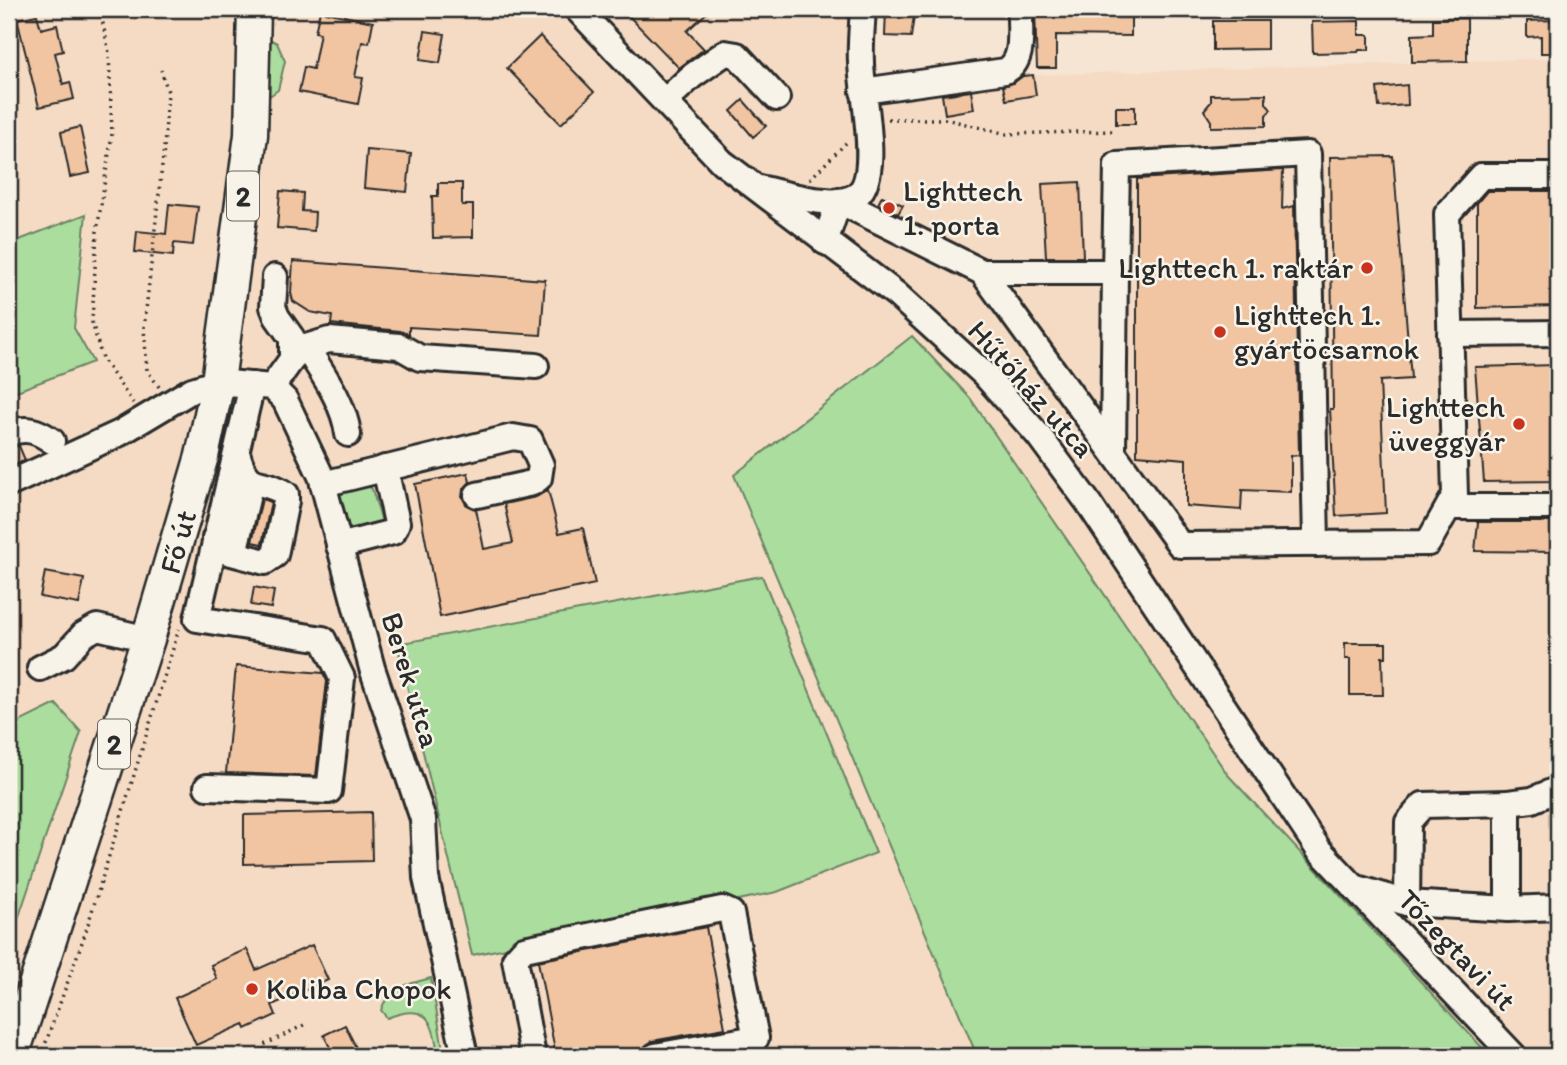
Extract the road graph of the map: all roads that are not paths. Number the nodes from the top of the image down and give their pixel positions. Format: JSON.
{"nodes":[{"id":1,"x":254,"y":9,"type":"edge"},
{"id":2,"x":577,"y":9,"type":"edge"},
{"id":3,"x":863,"y":9,"type":"edge"},
{"id":4,"x":1020,"y":9,"type":"edge"},
{"id":5,"x":863,"y":91,"type":"junction"},
{"id":6,"x":777,"y":98,"type":"dead end"},
{"id":7,"x":664,"y":101,"type":"junction"},
{"id":8,"x":1558,"y":176,"type":"edge"},
{"id":9,"x":755,"y":187,"type":"junction"},
{"id":10,"x":839,"y":201,"type":"junction"},
{"id":11,"x":825,"y":242,"type":"junction"},
{"id":12,"x":982,"y":272,"type":"junction"},
{"id":13,"x":1115,"y":272,"type":"junction"},
{"id":14,"x":275,"y":277,"type":"dead end"},
{"id":15,"x":1558,"y":333,"type":"edge"},
{"id":16,"x":1450,"y":334,"type":"junction"},
{"id":17,"x":299,"y":353,"type":"junction"},
{"id":18,"x":537,"y":366,"type":"dead end"},
{"id":19,"x":218,"y":382,"type":"junction"},
{"id":20,"x":262,"y":386,"type":"junction"},
{"id":21,"x":9,"y":433,"type":"edge"},
{"id":22,"x":348,"y":434,"type":"dead end"},
{"id":23,"x":52,"y":441,"type":"dead end"},
{"id":24,"x":1113,"y":451,"type":"junction"},
{"id":25,"x":237,"y":453,"type":"junction"},
{"id":26,"x":385,"y":468,"type":"junction"},
{"id":27,"x":251,"y":482,"type":"junction"},
{"id":28,"x":9,"y":484,"type":"edge"},
{"id":29,"x":323,"y":484,"type":"junction"},
{"id":30,"x":477,"y":495,"type":"dead end"},
{"id":31,"x":1449,"y":507,"type":"junction"},
{"id":32,"x":1558,"y":507,"type":"edge"},
{"id":33,"x":215,"y":538,"type":"junction"},
{"id":34,"x":1316,"y":544,"type":"junction"},
{"id":35,"x":339,"y":546,"type":"junction"},
{"id":36,"x":234,"y":553,"type":"junction"},
{"id":37,"x":148,"y":639,"type":"junction"},
{"id":38,"x":40,"y":668,"type":"dead end"},
{"id":39,"x":372,"y":668,"type":"junction"},
{"id":40,"x":342,"y":678,"type":"junction"},
{"id":41,"x":207,"y":787,"type":"dead end"},
{"id":42,"x":1558,"y":789,"type":"edge"},
{"id":43,"x":1508,"y":803,"type":"junction"},
{"id":44,"x":1354,"y":887,"type":"junction"},
{"id":45,"x":1407,"y":903,"type":"junction"},
{"id":46,"x":1558,"y":907,"type":"edge"},
{"id":47,"x":1508,"y":909,"type":"junction"},
{"id":48,"x":12,"y":1056,"type":"edge"},
{"id":49,"x":465,"y":1056,"type":"edge"},
{"id":50,"x":533,"y":1056,"type":"edge"},
{"id":51,"x":655,"y":1056,"type":"edge"},
{"id":52,"x":1514,"y":1056,"type":"edge"}],
"edges":[{"from":1,"to":19,"type":"main road","name":"Fő út","number":"2"},
{"from":2,"to":7,"type":"street","name":"Hűtőház utca"},
{"from":3,"to":5,"type":"street"},
{"from":4,"to":5,"type":"street"},
{"from":5,"to":10,"type":"street"},
{"from":6,"to":7,"type":"street"},
{"from":7,"to":9,"type":"street","name":"Hűtőház utca"},
{"from":8,"to":16,"type":"street"},
{"from":9,"to":10,"type":"street"},
{"from":9,"to":11,"type":"street","name":"Hűtőház utca"},
{"from":10,"to":11,"type":"street"},
{"from":10,"to":12,"type":"street"},
{"from":11,"to":44,"type":"street","name":"Hűtőház utca"},
{"from":12,"to":13,"type":"street"},
{"from":12,"to":24,"type":"street"},
{"from":13,"to":24,"type":"street"},
{"from":13,"to":34,"type":"street"},
{"from":14,"to":17,"type":"street"},
{"from":15,"to":16,"type":"street"},
{"from":16,"to":31,"type":"street"},
{"from":17,"to":18,"type":"street"},
{"from":17,"to":20,"type":"street"},
{"from":17,"to":22,"type":"street"},
{"from":19,"to":20,"type":"street"},
{"from":19,"to":28,"type":"street"},
{"from":19,"to":37,"type":"main road","name":"Fő út","number":"2"},
{"from":20,"to":25,"type":"street"},
{"from":20,"to":29,"type":"street","name":"Berek utca"},
{"from":21,"to":23,"type":"street"},
{"from":24,"to":34,"type":"street"},
{"from":25,"to":27,"type":"street"},
{"from":25,"to":33,"type":"street"},
{"from":26,"to":29,"type":"street"},
{"from":26,"to":30,"type":"street"},
{"from":26,"to":35,"type":"street"},
{"from":27,"to":36,"type":"street"},
{"from":27,"to":36,"type":"street"},
{"from":29,"to":35,"type":"street","name":"Berek utca"},
{"from":31,"to":32,"type":"street"},
{"from":31,"to":34,"type":"street"},
{"from":33,"to":36,"type":"street"},
{"from":33,"to":40,"type":"street"},
{"from":35,"to":39,"type":"street","name":"Berek utca"},
{"from":37,"to":38,"type":"street"},
{"from":37,"to":48,"type":"main road","name":"Fő út","number":"2"},
{"from":39,"to":40,"type":"street"},
{"from":39,"to":49,"type":"street","name":"Berek utca"},
{"from":40,"to":41,"type":"street"},
{"from":42,"to":43,"type":"street"},
{"from":43,"to":45,"type":"street"},
{"from":43,"to":47,"type":"street"},
{"from":44,"to":45,"type":"street"},
{"from":44,"to":52,"type":"street","name":"Tőzegtavi út"},
{"from":45,"to":47,"type":"street"},
{"from":46,"to":47,"type":"street"},
{"from":50,"to":51,"type":"street"}]}
